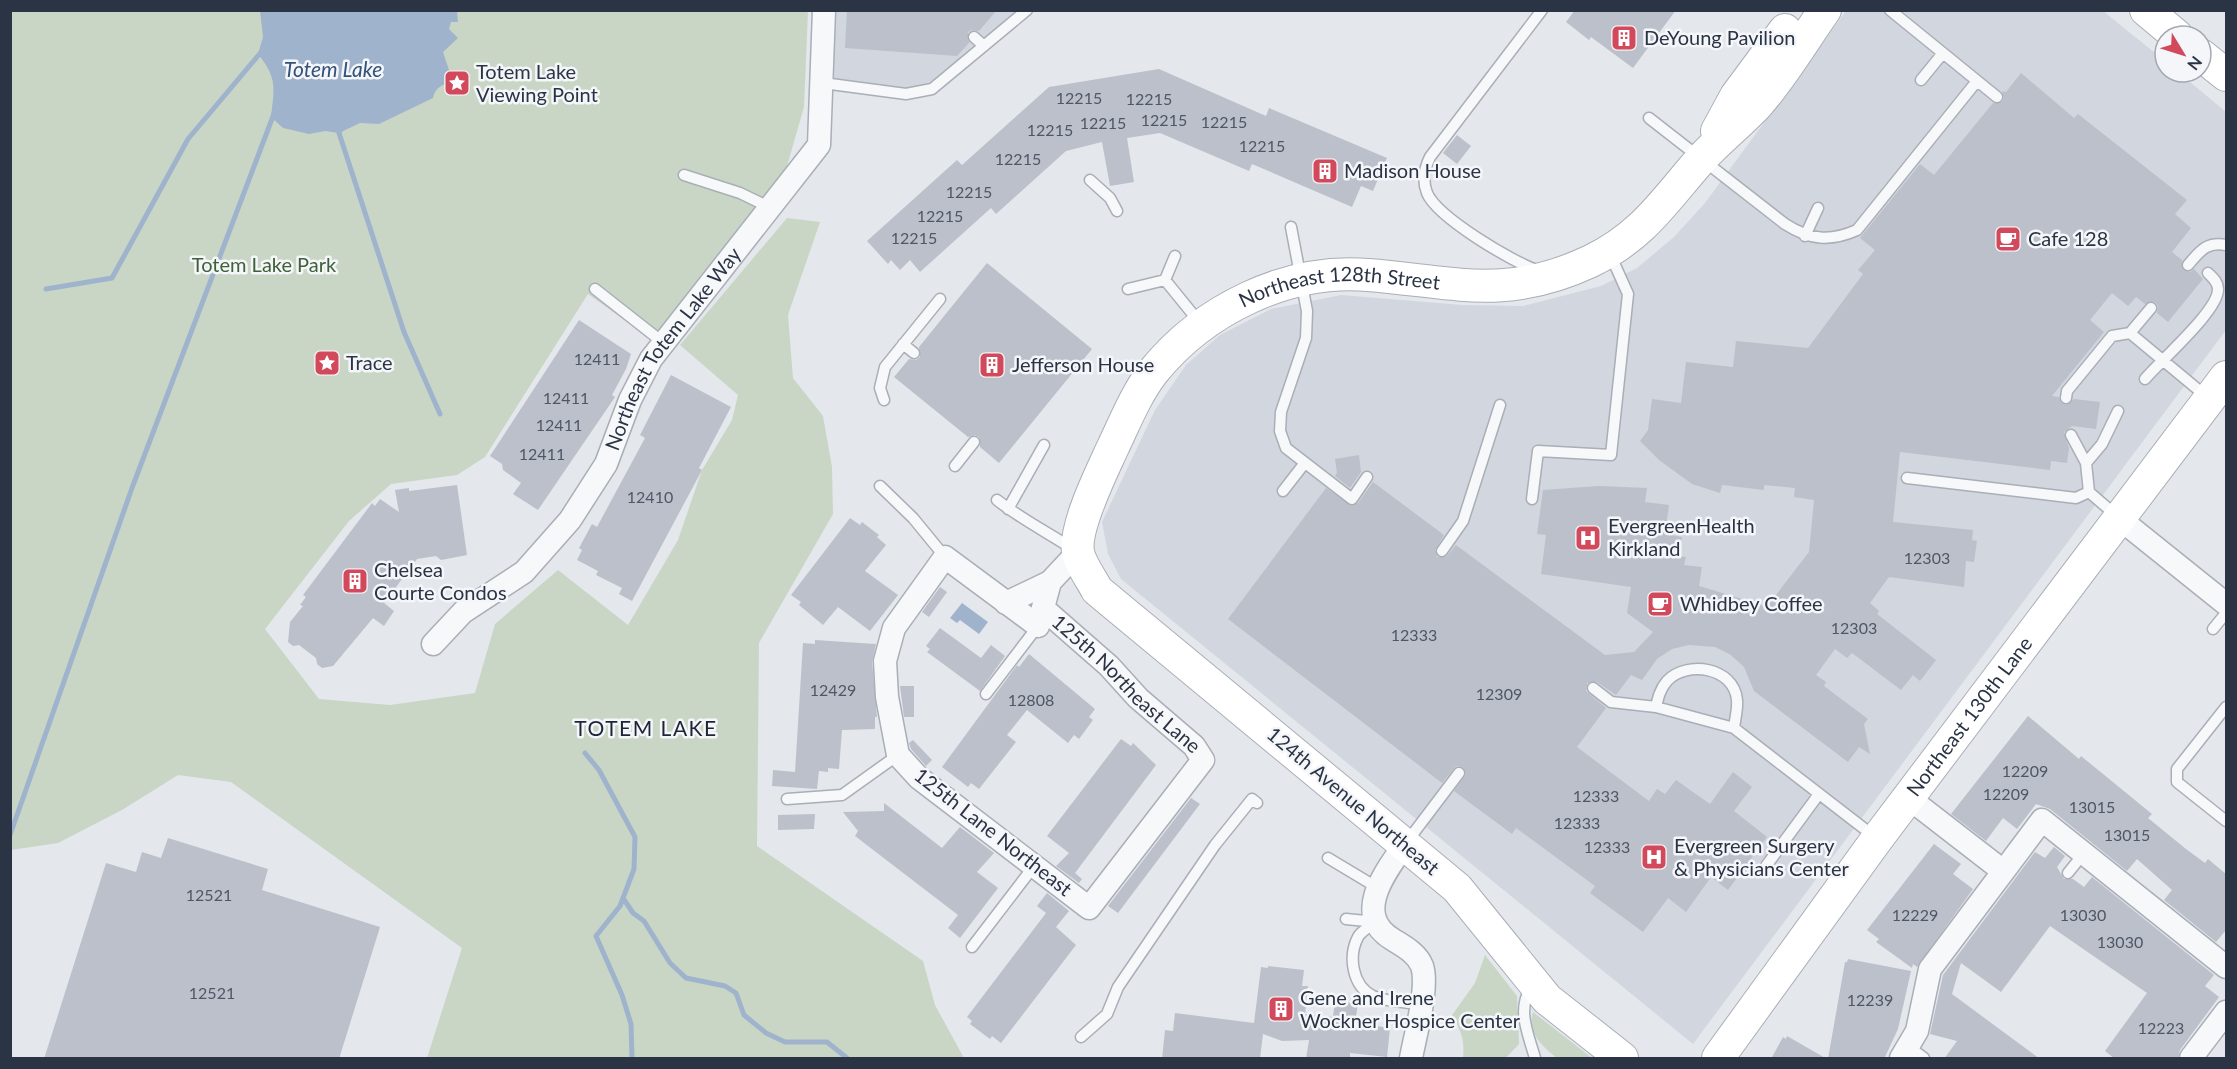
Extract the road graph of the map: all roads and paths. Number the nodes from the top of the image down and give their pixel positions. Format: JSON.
{"nodes":[{"id":1,"x":824,"y":10,"type":"edge"},
{"id":2,"x":1027,"y":10,"type":"edge"},
{"id":3,"x":1542,"y":10,"type":"edge"},
{"id":4,"x":1800,"y":10,"type":"edge"},
{"id":5,"x":1825,"y":10,"type":"edge"},
{"id":6,"x":1890,"y":10,"type":"edge"},
{"id":7,"x":974,"y":37,"type":"dead end"},
{"id":8,"x":984,"y":46,"type":"junction"},
{"id":9,"x":1943,"y":53,"type":"junction"},
{"id":10,"x":2213,"y":65,"type":"edge"},
{"id":11,"x":2226,"y":75,"type":"edge"},
{"id":12,"x":1921,"y":80,"type":"dead end"},
{"id":13,"x":1977,"y":81,"type":"junction"},
{"id":14,"x":823,"y":83,"type":"junction"},
{"id":15,"x":1997,"y":97,"type":"dead end"},
{"id":16,"x":1649,"y":118,"type":"dead end"},
{"id":17,"x":1703,"y":158,"type":"junction"},
{"id":18,"x":684,"y":175,"type":"dead end"},
{"id":19,"x":1090,"y":180,"type":"dead end"},
{"id":20,"x":771,"y":208,"type":"junction"},
{"id":21,"x":1818,"y":208,"type":"dead end"},
{"id":22,"x":1117,"y":212,"type":"dead end"},
{"id":23,"x":1291,"y":226,"type":"dead end"},
{"id":24,"x":1805,"y":236,"type":"junction"},
{"id":25,"x":2226,"y":245,"type":"edge"},
{"id":26,"x":1608,"y":251,"type":"junction"},
{"id":27,"x":1174,"y":256,"type":"dead end"},
{"id":28,"x":2188,"y":264,"type":"dead end"},
{"id":29,"x":2208,"y":273,"type":"dead end"},
{"id":30,"x":1555,"y":276,"type":"junction"},
{"id":31,"x":1166,"y":280,"type":"junction"},
{"id":32,"x":1302,"y":280,"type":"junction"},
{"id":33,"x":595,"y":289,"type":"dead end"},
{"id":34,"x":1128,"y":289,"type":"dead end"},
{"id":35,"x":940,"y":299,"type":"dead end"},
{"id":36,"x":2151,"y":308,"type":"dead end"},
{"id":37,"x":1202,"y":325,"type":"junction"},
{"id":38,"x":2130,"y":333,"type":"junction"},
{"id":39,"x":664,"y":344,"type":"junction"},
{"id":40,"x":903,"y":344,"type":"junction"},
{"id":41,"x":914,"y":353,"type":"dead end"},
{"id":42,"x":2162,"y":359,"type":"junction"},
{"id":43,"x":2145,"y":379,"type":"dead end"},
{"id":44,"x":2218,"y":388,"type":"edge"},
{"id":45,"x":2066,"y":398,"type":"dead end"},
{"id":46,"x":884,"y":400,"type":"dead end"},
{"id":47,"x":1500,"y":405,"type":"dead end"},
{"id":48,"x":2118,"y":411,"type":"dead end"},
{"id":49,"x":2071,"y":435,"type":"dead end"},
{"id":50,"x":974,"y":442,"type":"dead end"},
{"id":51,"x":1044,"y":445,"type":"dead end"},
{"id":52,"x":2086,"y":462,"type":"junction"},
{"id":53,"x":1304,"y":464,"type":"junction"},
{"id":54,"x":955,"y":466,"type":"dead end"},
{"id":55,"x":1367,"y":477,"type":"dead end"},
{"id":56,"x":1907,"y":477,"type":"dead end"},
{"id":57,"x":880,"y":486,"type":"dead end"},
{"id":58,"x":1283,"y":491,"type":"dead end"},
{"id":59,"x":2090,"y":492,"type":"junction"},
{"id":60,"x":997,"y":500,"type":"dead end"},
{"id":61,"x":1532,"y":500,"type":"dead end"},
{"id":62,"x":1008,"y":509,"type":"junction"},
{"id":63,"x":2120,"y":519,"type":"junction"},
{"id":64,"x":1442,"y":551,"type":"dead end"},
{"id":65,"x":1078,"y":552,"type":"junction"},
{"id":66,"x":945,"y":557,"type":"junction"},
{"id":67,"x":1050,"y":582,"type":"junction"},
{"id":68,"x":2224,"y":600,"type":"edge"},
{"id":69,"x":1006,"y":603,"type":"junction"},
{"id":70,"x":1041,"y":618,"type":"junction"},
{"id":71,"x":2213,"y":629,"type":"dead end"},
{"id":72,"x":433,"y":644,"type":"dead end"},
{"id":73,"x":1593,"y":688,"type":"dead end"},
{"id":74,"x":986,"y":694,"type":"dead end"},
{"id":75,"x":1656,"y":707,"type":"junction"},
{"id":76,"x":2226,"y":707,"type":"edge"},
{"id":77,"x":1734,"y":728,"type":"junction"},
{"id":78,"x":898,"y":755,"type":"junction"},
{"id":79,"x":1459,"y":773,"type":"dead end"},
{"id":80,"x":1819,"y":794,"type":"junction"},
{"id":81,"x":1910,"y":799,"type":"junction"},
{"id":82,"x":787,"y":800,"type":"dead end"},
{"id":83,"x":1257,"y":802,"type":"dead end"},
{"id":84,"x":2226,"y":821,"type":"edge"},
{"id":85,"x":1877,"y":839,"type":"junction"},
{"id":86,"x":1406,"y":844,"type":"junction"},
{"id":87,"x":2084,"y":853,"type":"junction"},
{"id":88,"x":1328,"y":858,"type":"dead end"},
{"id":89,"x":1034,"y":866,"type":"junction"},
{"id":90,"x":1766,"y":866,"type":"dead end"},
{"id":91,"x":2003,"y":871,"type":"junction"},
{"id":92,"x":2068,"y":873,"type":"dead end"},
{"id":93,"x":1378,"y":888,"type":"junction"},
{"id":94,"x":1089,"y":908,"type":"joint"},
{"id":95,"x":1346,"y":919,"type":"dead end"},
{"id":96,"x":1376,"y":922,"type":"junction"},
{"id":97,"x":972,"y":947,"type":"dead end"},
{"id":98,"x":2226,"y":967,"type":"edge"},
{"id":99,"x":1533,"y":983,"type":"junction"},
{"id":100,"x":1420,"y":1004,"type":"junction"},
{"id":101,"x":2226,"y":1012,"type":"edge"},
{"id":102,"x":1081,"y":1037,"type":"dead end"},
{"id":103,"x":1911,"y":1054,"type":"edge"},
{"id":104,"x":1411,"y":1059,"type":"edge"},
{"id":105,"x":1535,"y":1059,"type":"edge"},
{"id":106,"x":1622,"y":1059,"type":"edge"},
{"id":107,"x":1718,"y":1059,"type":"edge"},
{"id":108,"x":2191,"y":1059,"type":"edge"}],
"edges":[{"from":1,"to":14,"type":"street","name":"Northeast Totem Lake Way"},
{"from":2,"to":8,"type":"lane"},
{"from":3,"to":30,"type":"lane"},
{"from":4,"to":17,"type":"street","name":"Northeast 128th Street"},
{"from":5,"to":17,"type":"street","name":"Northeast 128th Street"},
{"from":6,"to":9,"type":"lane"},
{"from":7,"to":8,"type":"lane"},
{"from":8,"to":14,"type":"lane"},
{"from":9,"to":12,"type":"lane"},
{"from":9,"to":13,"type":"lane"},
{"from":10,"to":11,"type":"street"},
{"from":13,"to":15,"type":"lane"},
{"from":13,"to":24,"type":"lane"},
{"from":14,"to":20,"type":"street","name":"Northeast Totem Lake Way"},
{"from":16,"to":17,"type":"lane"},
{"from":17,"to":24,"type":"lane"},
{"from":17,"to":26,"type":"street","name":"Northeast 128th Street"},
{"from":18,"to":20,"type":"lane"},
{"from":19,"to":22,"type":"lane"},
{"from":20,"to":39,"type":"street","name":"Northeast Totem Lake Way"},
{"from":21,"to":24,"type":"lane"},
{"from":23,"to":32,"type":"lane"},
{"from":25,"to":28,"type":"lane"},
{"from":26,"to":30,"type":"street","name":"Northeast 128th Street"},
{"from":26,"to":61,"type":"lane"},
{"from":27,"to":31,"type":"lane"},
{"from":29,"to":42,"type":"lane"},
{"from":30,"to":32,"type":"street","name":"Northeast 128th Street"},
{"from":31,"to":34,"type":"lane"},
{"from":31,"to":37,"type":"lane"},
{"from":32,"to":37,"type":"street","name":"Northeast 128th Street"},
{"from":32,"to":53,"type":"lane"},
{"from":33,"to":39,"type":"lane"},
{"from":35,"to":40,"type":"lane"},
{"from":36,"to":38,"type":"lane"},
{"from":37,"to":65,"type":"street","name":"Northeast 128th Street"},
{"from":38,"to":42,"type":"lane"},
{"from":38,"to":45,"type":"lane"},
{"from":39,"to":72,"type":"street","name":"Northeast Totem Lake Way"},
{"from":40,"to":41,"type":"lane"},
{"from":40,"to":46,"type":"lane"},
{"from":42,"to":43,"type":"lane"},
{"from":42,"to":44,"type":"lane"},
{"from":44,"to":63,"type":"street","name":"Northeast 130th Lane"},
{"from":47,"to":64,"type":"lane"},
{"from":48,"to":52,"type":"lane"},
{"from":49,"to":52,"type":"lane"},
{"from":50,"to":54,"type":"lane"},
{"from":51,"to":62,"type":"lane"},
{"from":52,"to":59,"type":"lane"},
{"from":53,"to":55,"type":"lane"},
{"from":53,"to":58,"type":"lane"},
{"from":56,"to":59,"type":"lane"},
{"from":57,"to":66,"type":"lane"},
{"from":59,"to":63,"type":"lane"},
{"from":60,"to":62,"type":"lane"},
{"from":62,"to":65,"type":"lane"},
{"from":63,"to":68,"type":"street"},
{"from":63,"to":81,"type":"street","name":"Northeast 130th Lane"},
{"from":65,"to":67,"type":"street"},
{"from":65,"to":86,"type":"street","name":"124th Avenue Northeast"},
{"from":66,"to":69,"type":"street","name":"125th Northeast Lane"},
{"from":66,"to":78,"type":"street"},
{"from":67,"to":69,"type":"street"},
{"from":67,"to":70,"type":"street"},
{"from":68,"to":71,"type":"lane"},
{"from":69,"to":70,"type":"street","name":"125th Northeast Lane"},
{"from":70,"to":74,"type":"lane"},
{"from":70,"to":94,"type":"street","name":"125th Northeast Lane"},
{"from":73,"to":75,"type":"lane"},
{"from":75,"to":77,"type":"lane"},
{"from":75,"to":77,"type":"lane"},
{"from":76,"to":84,"type":"lane"},
{"from":77,"to":80,"type":"lane"},
{"from":78,"to":82,"type":"lane"},
{"from":78,"to":89,"type":"street","name":"125th Lane Northeast"},
{"from":79,"to":86,"type":"lane"},
{"from":80,"to":85,"type":"lane"},
{"from":80,"to":90,"type":"lane"},
{"from":81,"to":85,"type":"street","name":"Northeast 130th Lane"},
{"from":81,"to":91,"type":"street"},
{"from":83,"to":102,"type":"lane"},
{"from":85,"to":107,"type":"street","name":"Northeast 130th Lane"},
{"from":86,"to":93,"type":"street"},
{"from":86,"to":99,"type":"street","name":"124th Avenue Northeast"},
{"from":87,"to":91,"type":"street"},
{"from":87,"to":92,"type":"lane"},
{"from":87,"to":98,"type":"street"},
{"from":88,"to":93,"type":"lane"},
{"from":89,"to":94,"type":"street","name":"125th Lane Northeast"},
{"from":89,"to":97,"type":"lane"},
{"from":91,"to":103,"type":"street"},
{"from":93,"to":96,"type":"street"},
{"from":95,"to":96,"type":"lane"},
{"from":96,"to":100,"type":"street"},
{"from":96,"to":100,"type":"lane"},
{"from":99,"to":105,"type":"lane"},
{"from":99,"to":106,"type":"street","name":"124th Avenue Northeast"},
{"from":100,"to":104,"type":"street"},
{"from":101,"to":108,"type":"street"}]}
